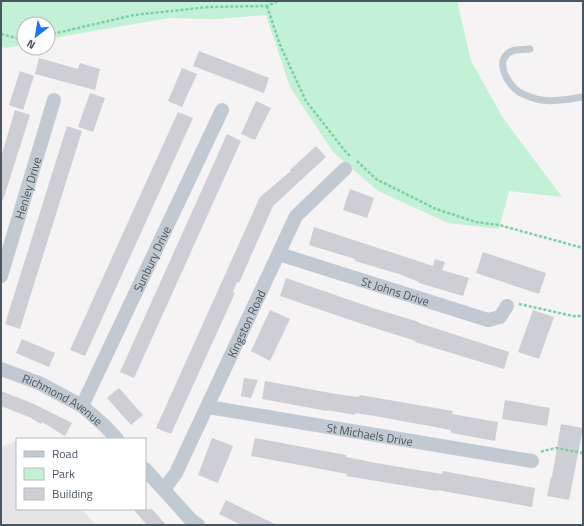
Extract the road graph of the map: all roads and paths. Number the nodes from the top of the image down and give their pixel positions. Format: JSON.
{"nodes":[{"id":1,"x":278,"y":1,"type":"edge"},
{"id":2,"x":267,"y":6,"type":"junction"},
{"id":3,"x":56,"y":33,"type":"edge"},
{"id":4,"x":1,"y":34,"type":"edge"},
{"id":5,"x":16,"y":38,"type":"edge"},
{"id":6,"x":530,"y":49,"type":"dead end"},
{"id":7,"x":583,"y":97,"type":"edge"},
{"id":8,"x":54,"y":100,"type":"dead end"},
{"id":9,"x":222,"y":110,"type":"dead end"},
{"id":10,"x":345,"y":169,"type":"dead end"},
{"id":11,"x":583,"y":248,"type":"edge"},
{"id":12,"x":279,"y":254,"type":"junction"},
{"id":13,"x":1,"y":276,"type":"edge"},
{"id":14,"x":507,"y":306,"type":"joint"},
{"id":15,"x":583,"y":316,"type":"edge"},
{"id":16,"x":1,"y":369,"type":"edge"},
{"id":17,"x":82,"y":406,"type":"junction"},
{"id":18,"x":208,"y":407,"type":"junction"},
{"id":19,"x":116,"y":438,"type":"edge"},
{"id":20,"x":583,"y":453,"type":"edge"},
{"id":21,"x":532,"y":461,"type":"joint"},
{"id":22,"x":146,"y":470,"type":"edge"},
{"id":23,"x":164,"y":489,"type":"junction"},
{"id":24,"x":198,"y":525,"type":"edge"}],
"edges":[{"from":1,"to":2,"type":"path"},
{"from":2,"to":3,"type":"path"},
{"from":2,"to":11,"type":"path"},
{"from":4,"to":5,"type":"path"},
{"from":6,"to":7,"type":"lane"},
{"from":8,"to":13,"type":"street","name":"Henley Drive"},
{"from":9,"to":17,"type":"street","name":"Sunbury Drive"},
{"from":10,"to":12,"type":"street","name":"Kingston Road"},
{"from":12,"to":14,"type":"street","name":"St Johns Drive"},
{"from":12,"to":18,"type":"street","name":"Kingston Road"},
{"from":14,"to":15,"type":"path"},
{"from":16,"to":17,"type":"street","name":"Richmond Avenue"},
{"from":17,"to":19,"type":"street","name":"Richmond Avenue"},
{"from":18,"to":21,"type":"street","name":"St Michaels Drive"},
{"from":18,"to":23,"type":"street","name":"Kingston Road"},
{"from":20,"to":21,"type":"path"},
{"from":22,"to":23,"type":"street"},
{"from":23,"to":24,"type":"street"}]}
